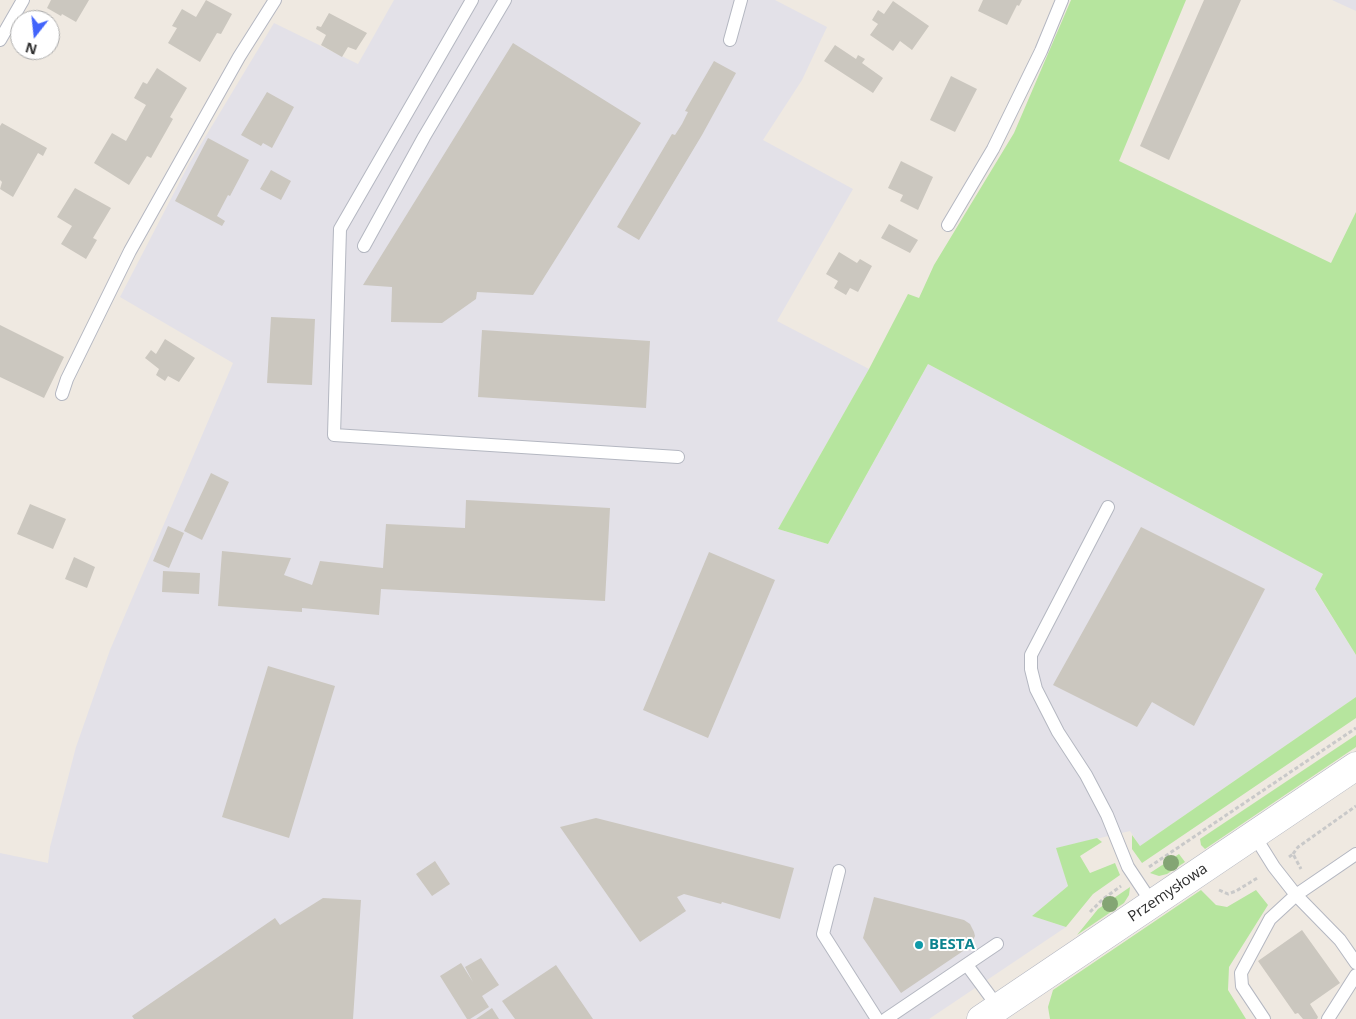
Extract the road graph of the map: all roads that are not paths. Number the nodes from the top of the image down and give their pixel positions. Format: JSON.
{"nodes":[{"id":1,"x":23,"y":0,"type":"edge"},
{"id":2,"x":275,"y":0,"type":"edge"},
{"id":3,"x":472,"y":0,"type":"edge"},
{"id":4,"x":505,"y":0,"type":"edge"},
{"id":5,"x":741,"y":0,"type":"edge"},
{"id":6,"x":1062,"y":0,"type":"edge"},
{"id":7,"x":0,"y":40,"type":"edge"},
{"id":8,"x":730,"y":40,"type":"dead end"},
{"id":9,"x":948,"y":225,"type":"dead end"},
{"id":10,"x":364,"y":246,"type":"dead end"},
{"id":11,"x":62,"y":394,"type":"dead end"},
{"id":12,"x":678,"y":457,"type":"dead end"},
{"id":13,"x":1108,"y":508,"type":"dead end"},
{"id":14,"x":1356,"y":766,"type":"edge"},
{"id":15,"x":1254,"y":835,"type":"junction"},
{"id":16,"x":1356,"y":854,"type":"edge"},
{"id":17,"x":839,"y":871,"type":"dead end"},
{"id":18,"x":1296,"y":895,"type":"junction"},
{"id":19,"x":1152,"y":903,"type":"junction"},
{"id":20,"x":997,"y":944,"type":"dead end"},
{"id":21,"x":1356,"y":963,"type":"edge"},
{"id":22,"x":967,"y":965,"type":"junction"},
{"id":23,"x":1356,"y":975,"type":"edge"},
{"id":24,"x":989,"y":1013,"type":"edge"},
{"id":25,"x":876,"y":1019,"type":"edge"},
{"id":26,"x":886,"y":1019,"type":"edge"},
{"id":27,"x":1264,"y":1019,"type":"edge"},
{"id":28,"x":1328,"y":1019,"type":"edge"}],
"edges":[{"from":1,"to":7,"type":"lane"},
{"from":2,"to":11,"type":"lane"},
{"from":3,"to":12,"type":"lane"},
{"from":4,"to":10,"type":"lane"},
{"from":5,"to":8,"type":"lane"},
{"from":6,"to":9,"type":"lane"},
{"from":13,"to":19,"type":"lane"},
{"from":14,"to":15,"type":"street","name":"Przemysłowa"},
{"from":15,"to":18,"type":"lane"},
{"from":15,"to":19,"type":"street","name":"Przemysłowa"},
{"from":16,"to":18,"type":"lane"},
{"from":17,"to":25,"type":"lane"},
{"from":18,"to":21,"type":"lane"},
{"from":18,"to":27,"type":"lane"},
{"from":19,"to":24,"type":"street","name":"Przemysłowa"},
{"from":20,"to":22,"type":"lane"},
{"from":22,"to":24,"type":"lane"},
{"from":22,"to":26,"type":"lane"},
{"from":23,"to":28,"type":"lane"}]}
